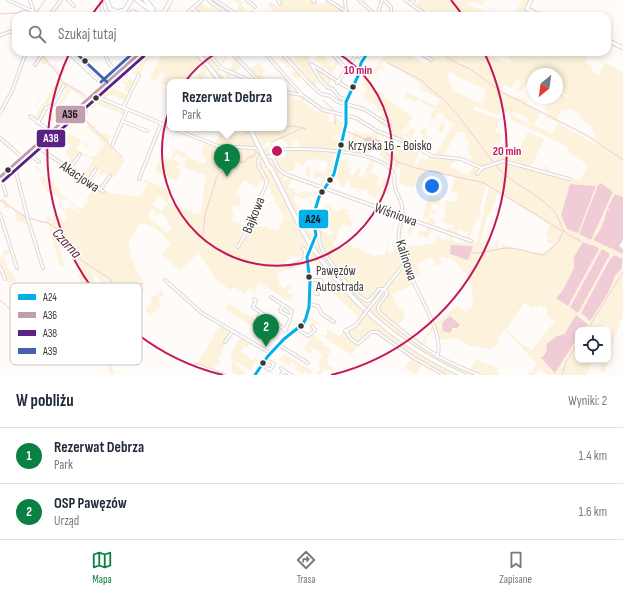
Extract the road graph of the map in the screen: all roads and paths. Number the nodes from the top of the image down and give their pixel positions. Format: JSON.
{"nodes":[{"id":1,"x":8,"y":0,"type":"edge"},
{"id":2,"x":30,"y":0,"type":"edge"},
{"id":3,"x":61,"y":0,"type":"edge"},
{"id":4,"x":68,"y":0,"type":"edge"},
{"id":5,"x":100,"y":0,"type":"edge"},
{"id":6,"x":108,"y":0,"type":"edge"},
{"id":7,"x":137,"y":0,"type":"edge"},
{"id":8,"x":140,"y":0,"type":"edge"},
{"id":9,"x":145,"y":0,"type":"edge"},
{"id":10,"x":170,"y":0,"type":"edge"},
{"id":11,"x":202,"y":0,"type":"edge"},
{"id":12,"x":208,"y":0,"type":"edge"},
{"id":13,"x":215,"y":0,"type":"edge"},
{"id":14,"x":246,"y":0,"type":"edge"},
{"id":15,"x":278,"y":0,"type":"edge"},
{"id":16,"x":328,"y":0,"type":"edge"},
{"id":17,"x":346,"y":0,"type":"edge"},
{"id":18,"x":359,"y":0,"type":"edge"},
{"id":19,"x":383,"y":0,"type":"edge"},
{"id":20,"x":406,"y":0,"type":"edge"},
{"id":21,"x":414,"y":0,"type":"edge"},
{"id":22,"x":531,"y":0,"type":"edge"},
{"id":23,"x":130,"y":1,"type":"edge"},
{"id":24,"x":280,"y":4,"type":"dead end"},
{"id":25,"x":412,"y":4,"type":"junction"},
{"id":26,"x":74,"y":6,"type":"dead end"},
{"id":27,"x":254,"y":7,"type":"dead end"},
{"id":28,"x":193,"y":8,"type":"junction"},
{"id":29,"x":153,"y":9,"type":"junction"},
{"id":30,"x":346,"y":11,"type":"joint"},
{"id":31,"x":33,"y":12,"type":"joint"},
{"id":32,"x":52,"y":12,"type":"edge"},
{"id":33,"x":104,"y":12,"type":"edge"},
{"id":34,"x":157,"y":12,"type":"edge"},
{"id":35,"x":158,"y":12,"type":"edge"},
{"id":36,"x":164,"y":12,"type":"edge"},
{"id":37,"x":188,"y":12,"type":"edge"},
{"id":38,"x":198,"y":12,"type":"edge"},
{"id":39,"x":224,"y":12,"type":"edge"},
{"id":40,"x":232,"y":12,"type":"edge"},
{"id":41,"x":372,"y":12,"type":"edge"},
{"id":42,"x":378,"y":12,"type":"edge"},
{"id":43,"x":392,"y":12,"type":"edge"},
{"id":44,"x":423,"y":12,"type":"edge"},
{"id":45,"x":533,"y":12,"type":"edge"},
{"id":46,"x":12,"y":31,"type":"edge"},
{"id":47,"x":0,"y":35,"type":"edge"},
{"id":48,"x":611,"y":42,"type":"edge"},
{"id":49,"x":623,"y":48,"type":"edge"},
{"id":50,"x":24,"y":56,"type":"edge"},
{"id":51,"x":41,"y":56,"type":"edge"},
{"id":52,"x":72,"y":56,"type":"edge"},
{"id":53,"x":106,"y":56,"type":"edge"},
{"id":54,"x":129,"y":56,"type":"edge"},
{"id":55,"x":136,"y":56,"type":"edge"},
{"id":56,"x":201,"y":56,"type":"edge"},
{"id":57,"x":211,"y":56,"type":"edge"},
{"id":58,"x":235,"y":56,"type":"edge"},
{"id":59,"x":268,"y":56,"type":"edge"},
{"id":60,"x":285,"y":56,"type":"edge"},
{"id":61,"x":336,"y":56,"type":"edge"},
{"id":62,"x":356,"y":56,"type":"joint"},
{"id":63,"x":366,"y":56,"type":"edge"},
{"id":64,"x":425,"y":56,"type":"edge"},
{"id":65,"x":363,"y":60,"type":"junction"},
{"id":66,"x":432,"y":60,"type":"dead end"},
{"id":67,"x":35,"y":65,"type":"dead end"},
{"id":68,"x":124,"y":68,"type":"junction"},
{"id":69,"x":346,"y":68,"type":"junction"},
{"id":70,"x":359,"y":72,"type":"junction"},
{"id":71,"x":118,"y":74,"type":"junction"},
{"id":72,"x":139,"y":75,"type":"dead end"},
{"id":73,"x":220,"y":79,"type":"edge"},
{"id":74,"x":247,"y":79,"type":"edge"},
{"id":75,"x":257,"y":79,"type":"edge"},
{"id":76,"x":337,"y":83,"type":"junction"},
{"id":77,"x":64,"y":85,"type":"dead end"},
{"id":78,"x":104,"y":86,"type":"junction"},
{"id":79,"x":351,"y":90,"type":"junction"},
{"id":80,"x":287,"y":92,"type":"edge"},
{"id":81,"x":95,"y":95,"type":"junction"},
{"id":82,"x":302,"y":95,"type":"junction"},
{"id":83,"x":347,"y":99,"type":"junction"},
{"id":84,"x":345,"y":104,"type":"junction"},
{"id":85,"x":123,"y":108,"type":"junction"},
{"id":86,"x":127,"y":110,"type":"junction"},
{"id":87,"x":0,"y":112,"type":"edge"},
{"id":88,"x":30,"y":116,"type":"dead end"},
{"id":89,"x":346,"y":116,"type":"junction"},
{"id":90,"x":122,"y":121,"type":"junction"},
{"id":91,"x":38,"y":123,"type":"junction"},
{"id":92,"x":161,"y":124,"type":"junction"},
{"id":93,"x":167,"y":126,"type":"edge"},
{"id":94,"x":390,"y":126,"type":"dead end"},
{"id":95,"x":147,"y":131,"type":"dead end"},
{"id":96,"x":179,"y":131,"type":"edge"},
{"id":97,"x":252,"y":131,"type":"edge"},
{"id":98,"x":51,"y":132,"type":"junction"},
{"id":99,"x":153,"y":133,"type":"dead end"},
{"id":100,"x":156,"y":134,"type":"junction"},
{"id":101,"x":0,"y":138,"type":"edge"},
{"id":102,"x":36,"y":146,"type":"junction"},
{"id":103,"x":112,"y":146,"type":"dead end"},
{"id":104,"x":28,"y":152,"type":"junction"},
{"id":105,"x":339,"y":153,"type":"junction"},
{"id":106,"x":80,"y":154,"type":"dead end"},
{"id":107,"x":262,"y":155,"type":"junction"},
{"id":108,"x":22,"y":157,"type":"junction"},
{"id":109,"x":271,"y":157,"type":"junction"},
{"id":110,"x":40,"y":162,"type":"dead end"},
{"id":111,"x":14,"y":164,"type":"junction"},
{"id":112,"x":270,"y":166,"type":"junction"},
{"id":113,"x":96,"y":168,"type":"dead end"},
{"id":114,"x":482,"y":168,"type":"junction"},
{"id":115,"x":70,"y":169,"type":"junction"},
{"id":116,"x":477,"y":174,"type":"dead end"},
{"id":117,"x":0,"y":176,"type":"edge"},
{"id":118,"x":110,"y":176,"type":"dead end"},
{"id":119,"x":139,"y":179,"type":"dead end"},
{"id":120,"x":569,"y":179,"type":"dead end"},
{"id":121,"x":88,"y":181,"type":"junction"},
{"id":122,"x":325,"y":188,"type":"junction"},
{"id":123,"x":100,"y":190,"type":"junction"},
{"id":124,"x":104,"y":192,"type":"dead end"},
{"id":125,"x":6,"y":195,"type":"dead end"},
{"id":126,"x":0,"y":214,"type":"edge"},
{"id":127,"x":402,"y":217,"type":"junction"},
{"id":128,"x":313,"y":223,"type":"junction"},
{"id":129,"x":471,"y":241,"type":"dead end"},
{"id":130,"x":238,"y":247,"type":"dead end"},
{"id":131,"x":303,"y":248,"type":"dead end"},
{"id":132,"x":405,"y":259,"type":"junction"},
{"id":133,"x":305,"y":261,"type":"junction"},
{"id":134,"x":288,"y":266,"type":"dead end"},
{"id":135,"x":0,"y":267,"type":"edge"},
{"id":136,"x":17,"y":268,"type":"dead end"},
{"id":137,"x":43,"y":268,"type":"dead end"},
{"id":138,"x":322,"y":277,"type":"dead end"},
{"id":139,"x":5,"y":279,"type":"dead end"},
{"id":140,"x":165,"y":280,"type":"dead end"},
{"id":141,"x":310,"y":280,"type":"junction"},
{"id":142,"x":321,"y":280,"type":"junction"},
{"id":143,"x":328,"y":288,"type":"dead end"},
{"id":144,"x":385,"y":289,"type":"junction"},
{"id":145,"x":309,"y":292,"type":"junction"},
{"id":146,"x":318,"y":294,"type":"dead end"},
{"id":147,"x":270,"y":297,"type":"dead end"},
{"id":148,"x":254,"y":299,"type":"dead end"},
{"id":149,"x":309,"y":304,"type":"junction"},
{"id":150,"x":283,"y":305,"type":"junction"},
{"id":151,"x":261,"y":314,"type":"junction"},
{"id":152,"x":290,"y":317,"type":"junction"},
{"id":153,"x":334,"y":322,"type":"dead end"},
{"id":154,"x":254,"y":325,"type":"dead end"},
{"id":155,"x":312,"y":326,"type":"dead end"},
{"id":156,"x":297,"y":329,"type":"junction"},
{"id":157,"x":285,"y":330,"type":"junction"},
{"id":158,"x":232,"y":332,"type":"junction"},
{"id":159,"x":288,"y":336,"type":"junction"},
{"id":160,"x":225,"y":342,"type":"dead end"},
{"id":161,"x":278,"y":345,"type":"junction"},
{"id":162,"x":270,"y":353,"type":"junction"},
{"id":163,"x":437,"y":357,"type":"junction"},
{"id":164,"x":265,"y":359,"type":"junction"},
{"id":165,"x":308,"y":363,"type":"dead end"},
{"id":166,"x":261,"y":364,"type":"junction"},
{"id":167,"x":196,"y":365,"type":"dead end"},
{"id":168,"x":280,"y":368,"type":"dead end"},
{"id":169,"x":284,"y":371,"type":"junction"},
{"id":170,"x":256,"y":374,"type":"edge"},
{"id":171,"x":224,"y":375,"type":"edge"},
{"id":172,"x":281,"y":375,"type":"edge"},
{"id":173,"x":291,"y":375,"type":"edge"},
{"id":174,"x":444,"y":375,"type":"edge"},
{"id":175,"x":459,"y":375,"type":"edge"},
{"id":176,"x":463,"y":375,"type":"edge"},
{"id":177,"x":479,"y":375,"type":"edge"}],
"edges":[{"from":1,"to":31,"type":"street"},
{"from":2,"to":31,"type":"street"},
{"from":3,"to":32,"type":"street"},
{"from":4,"to":26,"type":"street"},
{"from":5,"to":33,"type":"street"},
{"from":6,"to":23,"type":"highway"},
{"from":7,"to":34,"type":"highway"},
{"from":8,"to":29,"type":"highway"},
{"from":9,"to":29,"type":"highway"},
{"from":10,"to":36,"type":"main road"},
{"from":11,"to":28,"type":"street"},
{"from":12,"to":39,"type":"street"},
{"from":13,"to":40,"type":"street"},
{"from":14,"to":27,"type":"street"},
{"from":15,"to":24,"type":"street"},
{"from":16,"to":30,"type":"street"},
{"from":17,"to":30,"type":"street"},
{"from":18,"to":41,"type":"street"},
{"from":19,"to":42,"type":"street"},
{"from":19,"to":43,"type":"street"},
{"from":20,"to":25,"type":"street"},
{"from":21,"to":25,"type":"street"},
{"from":22,"to":45,"type":"main road"},
{"from":25,"to":44,"type":"street"},
{"from":28,"to":37,"type":"street"},
{"from":28,"to":38,"type":"street"},
{"from":29,"to":35,"type":"highway"},
{"from":46,"to":47,"type":"street"},
{"from":48,"to":49,"type":"main road"},
{"from":50,"to":87,"type":"street"},
{"from":51,"to":67,"type":"street"},
{"from":52,"to":78,"type":"street"},
{"from":53,"to":71,"type":"street"},
{"from":54,"to":68,"type":"street"},
{"from":55,"to":68,"type":"main road"},
{"from":56,"to":73,"type":"highway"},
{"from":57,"to":74,"type":"street"},
{"from":58,"to":75,"type":"street"},
{"from":59,"to":82,"type":"street"},
{"from":60,"to":84,"type":"street"},
{"from":61,"to":69,"type":"street"},
{"from":62,"to":65,"type":"street"},
{"from":62,"to":69,"type":"street"},
{"from":63,"to":65,"type":"street"},
{"from":64,"to":66,"type":"street"},
{"from":65,"to":70,"type":"street"},
{"from":68,"to":71,"type":"main road"},
{"from":69,"to":70,"type":"street"},
{"from":69,"to":76,"type":"street"},
{"from":70,"to":79,"type":"street"},
{"from":71,"to":78,"type":"main road"},
{"from":72,"to":85,"type":"street"},
{"from":76,"to":79,"type":"street"},
{"from":76,"to":83,"type":"street"},
{"from":77,"to":91,"type":"street"},
{"from":78,"to":81,"type":"main road"},
{"from":79,"to":83,"type":"street"},
{"from":80,"to":82,"type":"street"},
{"from":81,"to":85,"type":"street"},
{"from":81,"to":98,"type":"main road"},
{"from":82,"to":89,"type":"street"},
{"from":83,"to":84,"type":"street"},
{"from":84,"to":89,"type":"street"},
{"from":84,"to":94,"type":"street"},
{"from":85,"to":86,"type":"street"},
{"from":86,"to":90,"type":"street"},
{"from":86,"to":92,"type":"street"},
{"from":88,"to":91,"type":"street"},
{"from":89,"to":105,"type":"street"},
{"from":89,"to":114,"type":"street"},
{"from":90,"to":95,"type":"street"},
{"from":90,"to":103,"type":"street"},
{"from":91,"to":98,"type":"street"},
{"from":92,"to":93,"type":"street"},
{"from":92,"to":100,"type":"street"},
{"from":96,"to":107,"type":"street"},
{"from":97,"to":112,"type":"highway","bridge":true},
{"from":98,"to":102,"type":"main road"},
{"from":99,"to":100,"type":"street"},
{"from":100,"to":119,"type":"street"},
{"from":101,"to":108,"type":"street"},
{"from":102,"to":104,"type":"main road"},
{"from":102,"to":115,"type":"street","name":"Akacjowa"},
{"from":104,"to":108,"type":"main road"},
{"from":104,"to":110,"type":"street"},
{"from":105,"to":109,"type":"street","name":"Kalinowa"},
{"from":105,"to":122,"type":"street"},
{"from":105,"to":127,"type":"street","name":"Kalinowa"},
{"from":106,"to":115,"type":"street"},
{"from":107,"to":109,"type":"street"},
{"from":107,"to":130,"type":"street","name":"Bajkowa"},
{"from":108,"to":111,"type":"main road"},
{"from":109,"to":122,"type":"street","name":"Wiśniowa"},
{"from":111,"to":117,"type":"main road"},
{"from":111,"to":137,"type":"street"},
{"from":112,"to":175,"type":"highway"},
{"from":112,"to":176,"type":"highway"},
{"from":113,"to":121,"type":"street"},
{"from":114,"to":116,"type":"street"},
{"from":114,"to":120,"type":"street"},
{"from":115,"to":121,"type":"street","name":"Akacjowa"},
{"from":117,"to":125,"type":"street"},
{"from":118,"to":123,"type":"street"},
{"from":121,"to":123,"type":"street","name":"Akacjowa"},
{"from":122,"to":127,"type":"street","name":"Wiśniowa"},
{"from":122,"to":128,"type":"street"},
{"from":123,"to":124,"type":"street","name":"Akacjowa"},
{"from":126,"to":136,"type":"street"},
{"from":127,"to":129,"type":"street","name":"Wiśniowa"},
{"from":127,"to":132,"type":"street","name":"Kalinowa"},
{"from":128,"to":133,"type":"street","bridge":true},
{"from":128,"to":144,"type":"street"},
{"from":131,"to":133,"type":"street"},
{"from":132,"to":144,"type":"street"},
{"from":132,"to":163,"type":"street","name":"Kalinowa"},
{"from":133,"to":134,"type":"street"},
{"from":133,"to":141,"type":"street"},
{"from":135,"to":139,"type":"street"},
{"from":138,"to":142,"type":"street"},
{"from":140,"to":158,"type":"street"},
{"from":141,"to":142,"type":"street"},
{"from":141,"to":145,"type":"street"},
{"from":142,"to":143,"type":"street"},
{"from":144,"to":163,"type":"street"},
{"from":144,"to":174,"type":"street","bridge":true},
{"from":145,"to":146,"type":"street"},
{"from":145,"to":149,"type":"street"},
{"from":147,"to":150,"type":"street"},
{"from":148,"to":151,"type":"street"},
{"from":149,"to":153,"type":"street"},
{"from":149,"to":156,"type":"street"},
{"from":150,"to":152,"type":"street"},
{"from":150,"to":152,"type":"street"},
{"from":151,"to":154,"type":"street"},
{"from":151,"to":157,"type":"street"},
{"from":152,"to":157,"type":"street"},
{"from":155,"to":156,"type":"street"},
{"from":156,"to":159,"type":"street"},
{"from":157,"to":159,"type":"street"},
{"from":158,"to":160,"type":"street"},
{"from":158,"to":162,"type":"street"},
{"from":159,"to":161,"type":"street"},
{"from":161,"to":162,"type":"street"},
{"from":161,"to":165,"type":"street"},
{"from":162,"to":164,"type":"street"},
{"from":163,"to":177,"type":"street"},
{"from":164,"to":166,"type":"street"},
{"from":164,"to":166,"type":"street"},
{"from":166,"to":170,"type":"street"},
{"from":167,"to":171,"type":"street"},
{"from":168,"to":169,"type":"street"},
{"from":169,"to":172,"type":"street"},
{"from":169,"to":173,"type":"street"}]}
